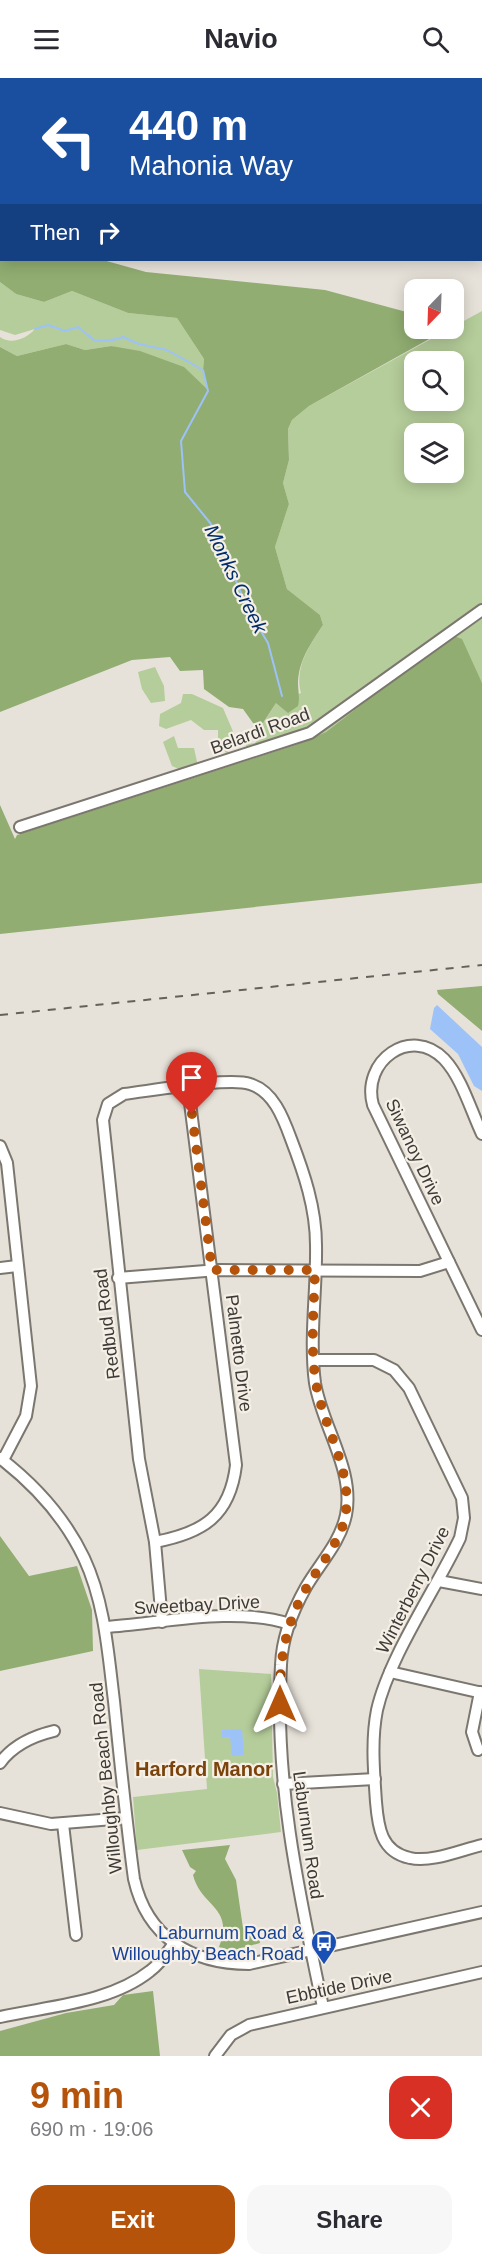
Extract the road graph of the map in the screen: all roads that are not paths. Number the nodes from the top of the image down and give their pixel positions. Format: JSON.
{"nodes":[{"id":1,"x":482,"y":610,"type":"edge"},
{"id":2,"x":20,"y":827,"type":"dead end"},
{"id":3,"x":188,"y":1087,"type":"junction"},
{"id":4,"x":482,"y":1134,"type":"edge"},
{"id":5,"x":0,"y":1146,"type":"edge"},
{"id":6,"x":449,"y":1262,"type":"junction"},
{"id":7,"x":17,"y":1266,"type":"junction"},
{"id":8,"x":0,"y":1268,"type":"edge"},
{"id":9,"x":212,"y":1270,"type":"junction"},
{"id":10,"x":315,"y":1270,"type":"junction"},
{"id":11,"x":118,"y":1278,"type":"junction"},
{"id":12,"x":482,"y":1330,"type":"edge"},
{"id":13,"x":314,"y":1360,"type":"junction"},
{"id":14,"x":1,"y":1459,"type":"edge"},
{"id":15,"x":155,"y":1542,"type":"junction"},
{"id":16,"x":439,"y":1581,"type":"junction"},
{"id":17,"x":482,"y":1589,"type":"edge"},
{"id":18,"x":162,"y":1622,"type":"junction"},
{"id":19,"x":290,"y":1624,"type":"junction"},
{"id":20,"x":105,"y":1627,"type":"junction"},
{"id":21,"x":390,"y":1672,"type":"junction"},
{"id":22,"x":481,"y":1693,"type":"edge"},
{"id":23,"x":54,"y":1731,"type":"dead end"},
{"id":24,"x":478,"y":1750,"type":"dead end"},
{"id":25,"x":0,"y":1763,"type":"edge"},
{"id":26,"x":375,"y":1779,"type":"junction"},
{"id":27,"x":284,"y":1784,"type":"junction"},
{"id":28,"x":0,"y":1813,"type":"edge"},
{"id":29,"x":126,"y":1818,"type":"junction"},
{"id":30,"x":63,"y":1824,"type":"junction"},
{"id":31,"x":482,"y":1845,"type":"edge"},
{"id":32,"x":482,"y":1912,"type":"edge"},
{"id":33,"x":76,"y":1935,"type":"dead end"},
{"id":34,"x":174,"y":1943,"type":"junction"},
{"id":35,"x":311,"y":1951,"type":"junction"},
{"id":36,"x":482,"y":1972,"type":"edge"},
{"id":37,"x":323,"y":2007,"type":"junction"},
{"id":38,"x":0,"y":2017,"type":"edge"},
{"id":39,"x":215,"y":2056,"type":"edge"}],
"edges":[{"from":1,"to":2,"type":"street","name":"Belardi Road"},
{"from":3,"to":9,"type":"street","name":"Palmetto Drive"},
{"from":3,"to":10,"type":"street","name":"Laburnum Road"},
{"from":3,"to":11,"type":"street","name":"Redbud Road"},
{"from":4,"to":6,"type":"street","name":"Siwanoy Drive"},
{"from":5,"to":7,"type":"street"},
{"from":6,"to":10,"type":"street"},
{"from":6,"to":12,"type":"street","name":"Siwanoy Drive"},
{"from":7,"to":8,"type":"street"},
{"from":7,"to":14,"type":"street"},
{"from":9,"to":10,"type":"street"},
{"from":9,"to":11,"type":"street"},
{"from":9,"to":15,"type":"street","name":"Palmetto Drive"},
{"from":10,"to":13,"type":"street","name":"Laburnum Road"},
{"from":11,"to":15,"type":"street","name":"Redbud Road"},
{"from":13,"to":16,"type":"street","name":"Winterberry Drive"},
{"from":13,"to":19,"type":"street","name":"Laburnum Road"},
{"from":14,"to":20,"type":"street","name":"Willoughby Beach Road"},
{"from":15,"to":18,"type":"street","name":"Redbud Road"},
{"from":16,"to":17,"type":"street"},
{"from":16,"to":21,"type":"street","name":"Winterberry Drive"},
{"from":18,"to":19,"type":"street","name":"Sweetbay Drive"},
{"from":18,"to":20,"type":"street","name":"Sweetbay Drive"},
{"from":19,"to":27,"type":"street","name":"Laburnum Road"},
{"from":20,"to":29,"type":"street","name":"Willoughby Beach Road"},
{"from":21,"to":22,"type":"street","name":"Winterberry Drive"},
{"from":21,"to":26,"type":"street","name":"Winterberry Drive"},
{"from":22,"to":24,"type":"street"},
{"from":23,"to":25,"type":"street"},
{"from":26,"to":27,"type":"street"},
{"from":26,"to":31,"type":"street","name":"Winterberry Drive"},
{"from":27,"to":35,"type":"street","name":"Laburnum Road"},
{"from":28,"to":30,"type":"street"},
{"from":29,"to":30,"type":"street"},
{"from":29,"to":34,"type":"street","name":"Willoughby Beach Road"},
{"from":30,"to":33,"type":"street"},
{"from":32,"to":35,"type":"street","name":"Willoughby Beach Road"},
{"from":34,"to":35,"type":"street","name":"Willoughby Beach Road"},
{"from":34,"to":38,"type":"street"},
{"from":35,"to":37,"type":"street","name":"Laburnum Road"},
{"from":36,"to":37,"type":"street","name":"Ebbtide Drive"},
{"from":37,"to":39,"type":"street","name":"Ebbtide Drive"}]}
